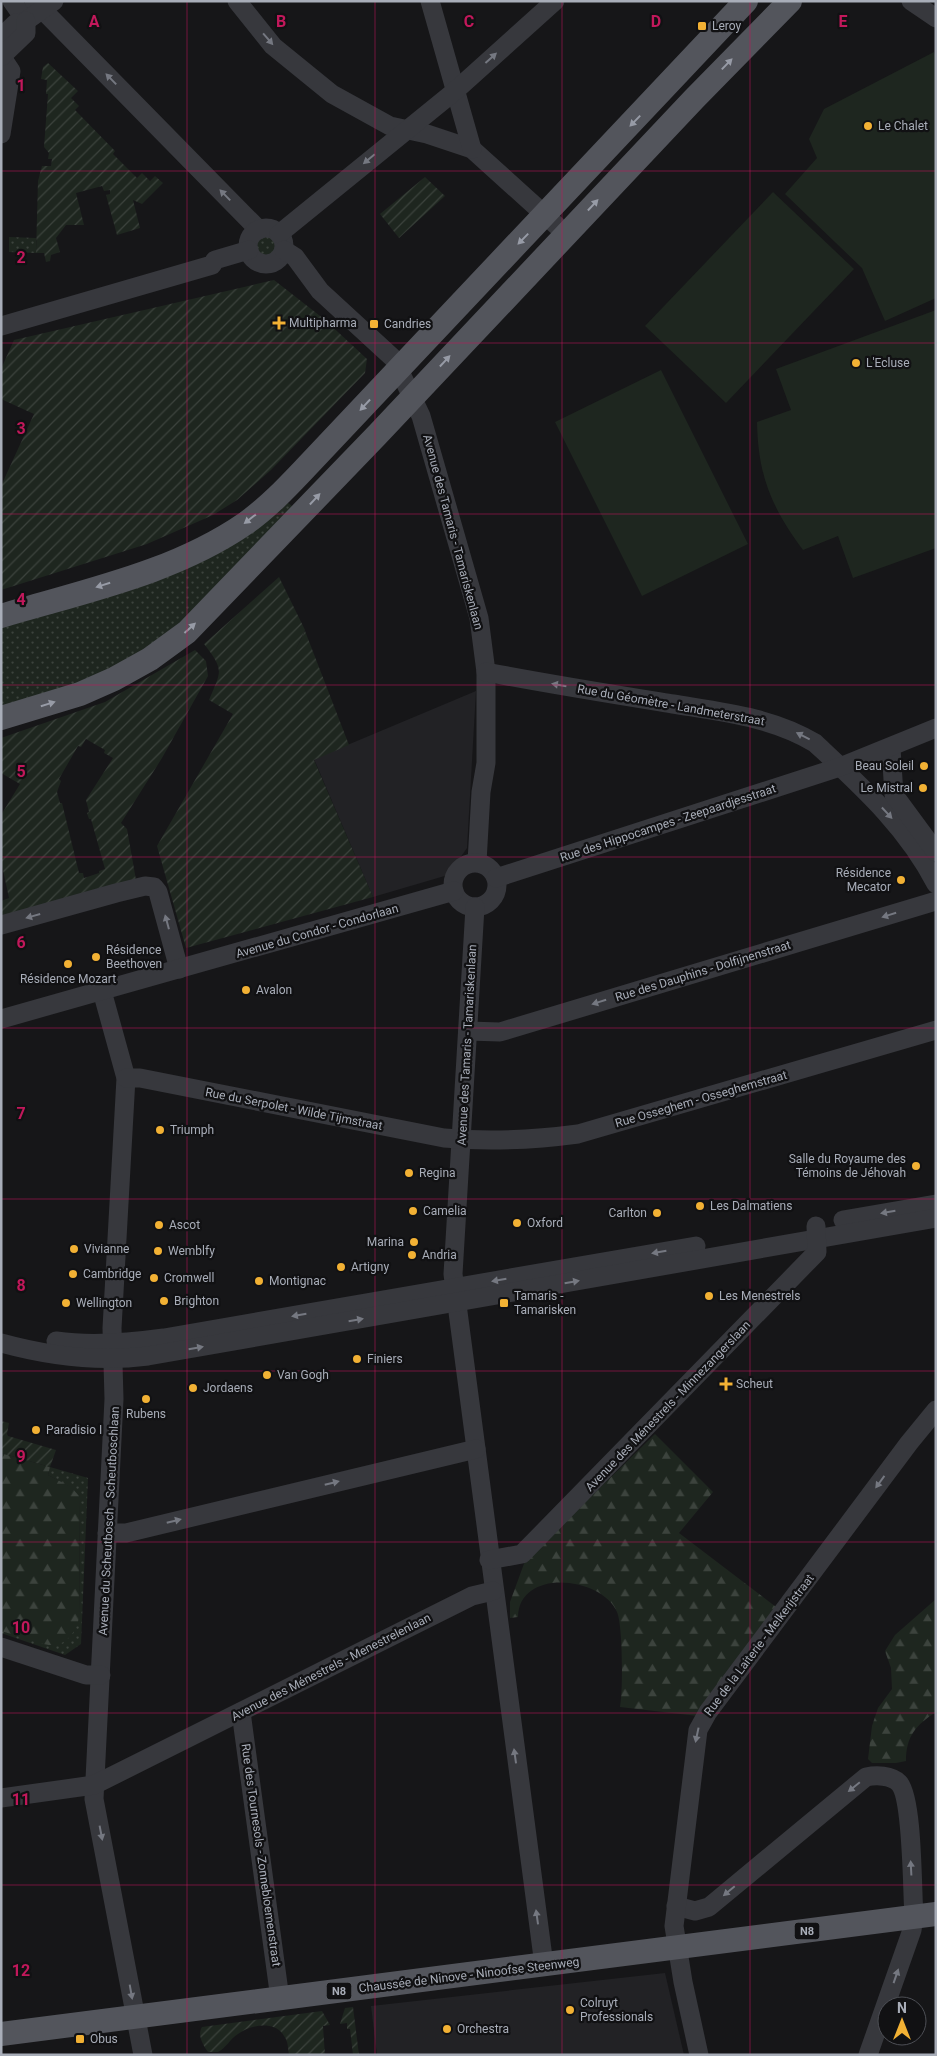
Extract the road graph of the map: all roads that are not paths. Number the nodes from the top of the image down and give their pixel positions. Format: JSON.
{"nodes":[{"id":1,"x":12,"y":1,"type":"edge"},
{"id":2,"x":237,"y":1,"type":"edge"},
{"id":3,"x":430,"y":1,"type":"edge"},
{"id":4,"x":555,"y":1,"type":"edge"},
{"id":5,"x":746,"y":1,"type":"edge"},
{"id":6,"x":790,"y":1,"type":"edge"},
{"id":7,"x":911,"y":1,"type":"edge"},
{"id":8,"x":44,"y":4,"type":"edge"},
{"id":9,"x":936,"y":18,"type":"edge"},
{"id":10,"x":26,"y":21,"type":"junction"},
{"id":11,"x":2,"y":52,"type":"edge"},
{"id":12,"x":455,"y":91,"type":"junction"},
{"id":13,"x":3,"y":97,"type":"edge"},
{"id":14,"x":408,"y":130,"type":"junction"},
{"id":15,"x":1,"y":134,"type":"edge"},
{"id":16,"x":472,"y":149,"type":"junction"},
{"id":17,"x":546,"y":215,"type":"junction"},
{"id":18,"x":259,"y":230,"type":"junction"},
{"id":19,"x":566,"y":234,"type":"junction"},
{"id":20,"x":279,"y":248,"type":"junction"},
{"id":21,"x":252,"y":254,"type":"junction"},
{"id":22,"x":1,"y":326,"type":"edge"},
{"id":23,"x":399,"y":370,"type":"junction"},
{"id":24,"x":412,"y":397,"type":"junction"},
{"id":25,"x":1,"y":616,"type":"edge"},
{"id":26,"x":486,"y":672,"type":"junction"},
{"id":27,"x":1,"y":718,"type":"edge"},
{"id":28,"x":936,"y":728,"type":"edge"},
{"id":29,"x":891,"y":748,"type":"junction"},
{"id":30,"x":840,"y":767,"type":"junction"},
{"id":31,"x":936,"y":852,"type":"edge"},
{"id":32,"x":477,"y":862,"type":"junction"},
{"id":33,"x":496,"y":878,"type":"junction"},
{"id":34,"x":936,"y":884,"type":"edge"},
{"id":35,"x":454,"y":891,"type":"junction"},
{"id":36,"x":936,"y":901,"type":"edge"},
{"id":37,"x":475,"y":907,"type":"junction"},
{"id":38,"x":1,"y":925,"type":"edge"},
{"id":39,"x":179,"y":969,"type":"junction"},
{"id":40,"x":102,"y":991,"type":"junction"},
{"id":41,"x":1,"y":1019,"type":"edge"},
{"id":42,"x":936,"y":1030,"type":"edge"},
{"id":43,"x":468,"y":1031,"type":"junction"},
{"id":44,"x":126,"y":1078,"type":"junction"},
{"id":45,"x":462,"y":1140,"type":"junction"},
{"id":46,"x":936,"y":1204,"type":"edge"},
{"id":47,"x":936,"y":1218,"type":"edge"},
{"id":48,"x":817,"y":1231,"type":"junction"},
{"id":49,"x":455,"y":1296,"type":"junction"},
{"id":50,"x":1,"y":1331,"type":"edge"},
{"id":51,"x":1,"y":1343,"type":"edge"},
{"id":52,"x":114,"y":1351,"type":"junction"},
{"id":53,"x":936,"y":1410,"type":"edge"},
{"id":54,"x":476,"y":1449,"type":"junction"},
{"id":55,"x":108,"y":1533,"type":"junction"},
{"id":56,"x":489,"y":1560,"type":"junction"},
{"id":57,"x":493,"y":1591,"type":"junction"},
{"id":58,"x":1,"y":1647,"type":"edge"},
{"id":59,"x":101,"y":1675,"type":"junction"},
{"id":60,"x":241,"y":1712,"type":"junction"},
{"id":61,"x":94,"y":1785,"type":"junction"},
{"id":62,"x":1,"y":1798,"type":"edge"},
{"id":63,"x":676,"y":1906,"type":"junction"},
{"id":64,"x":925,"y":1915,"type":"edge"},
{"id":65,"x":677,"y":1948,"type":"junction"},
{"id":66,"x":544,"y":1965,"type":"junction"},
{"id":67,"x":280,"y":1998,"type":"junction"},
{"id":68,"x":136,"y":2018,"type":"junction"},
{"id":69,"x":1,"y":2034,"type":"edge"},
{"id":70,"x":143,"y":2055,"type":"edge"},
{"id":71,"x":699,"y":2055,"type":"edge"},
{"id":72,"x":868,"y":2055,"type":"edge"}],
"edges":[{"from":1,"to":10,"type":"street"},
{"from":2,"to":14,"type":"street","one_way":true},
{"from":3,"to":12,"type":"street"},
{"from":12,"to":4,"type":"street","one_way":true},
{"from":5,"to":17,"type":"main road","one_way":true},
{"from":19,"to":6,"type":"main road","one_way":true},
{"from":7,"to":9,"type":"street"},
{"from":8,"to":10,"type":"street"},
{"from":18,"to":8,"type":"street","one_way":true},
{"from":10,"to":11,"type":"street"},
{"from":11,"to":13,"type":"street"},
{"from":12,"to":14,"type":"street"},
{"from":12,"to":16,"type":"street"},
{"from":13,"to":15,"type":"street"},
{"from":14,"to":16,"type":"street"},
{"from":14,"to":20,"type":"street","one_way":true},
{"from":16,"to":17,"type":"street"},
{"from":17,"to":19,"type":"street"},
{"from":17,"to":23,"type":"main road","one_way":true},
{"from":18,"to":20,"type":"street"},
{"from":18,"to":21,"type":"street"},
{"from":24,"to":19,"type":"main road","one_way":true},
{"from":20,"to":21,"type":"street"},
{"from":20,"to":23,"type":"street","name":"Avenue des Tamaris - Tamariskenlaan"},
{"from":21,"to":22,"type":"street"},
{"from":23,"to":24,"type":"street","name":"Avenue des Tamaris - Tamariskenlaan"},
{"from":23,"to":25,"type":"main road","one_way":true},
{"from":24,"to":26,"type":"street","name":"Avenue des Tamaris - Tamariskenlaan"},
{"from":27,"to":24,"type":"main road","one_way":true},
{"from":30,"to":26,"type":"street","name":"Rue du Géomètre - Landmeterstraat","one_way":true},
{"from":26,"to":32,"type":"street","name":"Avenue des Tamaris - Tamariskenlaan"},
{"from":28,"to":29,"type":"street","name":"Rue des Hippocampes - Zeepaardjesstraat"},
{"from":29,"to":30,"type":"street","name":"Rue des Hippocampes - Zeepaardjesstraat"},
{"from":29,"to":31,"type":"street"},
{"from":30,"to":33,"type":"street","name":"Rue des Hippocampes - Zeepaardjesstraat"},
{"from":30,"to":34,"type":"street","name":"Rue du Géomètre - Landmeterstraat","one_way":true},
{"from":32,"to":33,"type":"street"},
{"from":32,"to":35,"type":"street"},
{"from":33,"to":37,"type":"street"},
{"from":35,"to":37,"type":"street"},
{"from":35,"to":39,"type":"street","name":"Avenue du Condor - Condorlaan"},
{"from":36,"to":43,"type":"street","name":"Rue des Dauphins - Dolfijnenstraat","one_way":true},
{"from":37,"to":43,"type":"street","name":"Avenue des Tamaris - Tamariskenlaan"},
{"from":39,"to":38,"type":"street","one_way":true},
{"from":39,"to":40,"type":"street","name":"Avenue du Condor - Condorlaan"},
{"from":40,"to":41,"type":"street","name":"Avenue du Condor - Condorlaan"},
{"from":40,"to":44,"type":"street","name":"Avenue du Scheutbosch - Scheutboschlaan"},
{"from":42,"to":45,"type":"street","name":"Rue Osseghem - Osseghemstraat"},
{"from":43,"to":45,"type":"street","name":"Avenue des Tamaris - Tamariskenlaan"},
{"from":44,"to":45,"type":"street","name":"Rue du Serpolet - Wilde Tijmstraat"},
{"from":44,"to":52,"type":"street","name":"Avenue du Scheutbosch - Scheutboschlaan"},
{"from":45,"to":49,"type":"street","name":"Avenue des Tamaris - Tamariskenlaan"},
{"from":46,"to":48,"type":"street","one_way":true},
{"from":47,"to":48,"type":"street"},
{"from":48,"to":49,"type":"street"},
{"from":48,"to":56,"type":"street","name":"Avenue des Ménestrels - Minnezangerslaan"},
{"from":49,"to":52,"type":"street"},
{"from":49,"to":54,"type":"street","name":"Avenue des Tamaris - Tamariskenlaan"},
{"from":50,"to":52,"type":"street"},
{"from":51,"to":52,"type":"street"},
{"from":52,"to":55,"type":"street","name":"Avenue du Scheutbosch - Scheutboschlaan"},
{"from":53,"to":63,"type":"street","name":"Rue de la Laiterie - Melkerijstraat","one_way":true},
{"from":55,"to":54,"type":"street","one_way":true},
{"from":54,"to":56,"type":"street","name":"Avenue des Tamaris - Tamariskenlaan"},
{"from":55,"to":59,"type":"street","name":"Avenue du Scheutbosch - Scheutboschlaan"},
{"from":56,"to":57,"type":"street","name":"Avenue des Tamaris - Tamariskenlaan"},
{"from":57,"to":60,"type":"street","name":"Avenue des Ménestrels - Menestrelenlaan"},
{"from":66,"to":57,"type":"street","name":"Avenue des Tamaris - Tamariskenlaan","one_way":true},
{"from":58,"to":59,"type":"street"},
{"from":59,"to":61,"type":"street","name":"Avenue du Scheutbosch - Scheutboschlaan"},
{"from":60,"to":61,"type":"street","name":"Avenue des Ménestrels - Menestrelenlaan"},
{"from":60,"to":67,"type":"street","name":"Rue des Tournesols - Zonnebloemenstraat"},
{"from":61,"to":62,"type":"street","name":"Avenue des Ménestrels - Menestrelenlaan"},
{"from":61,"to":68,"type":"street","name":"Avenue du Scheutbosch - Scheutboschlaan","one_way":true},
{"from":64,"to":63,"type":"street","one_way":true},
{"from":63,"to":65,"type":"street","name":"Rue de la Laiterie - Melkerijstraat"},
{"from":64,"to":65,"type":"main road","name":"Chaussée de Ninove - Ninoofse Steenweg","number":"N8"},
{"from":72,"to":64,"type":"street","one_way":true},
{"from":65,"to":66,"type":"main road","name":"Chaussée de Ninove - Ninoofse Steenweg","number":"N8"},
{"from":65,"to":71,"type":"street","name":"Rue de la Laiterie - Melkerijstraat"},
{"from":66,"to":67,"type":"main road","name":"Chaussée de Ninove - Ninoofse Steenweg","number":"N8"},
{"from":67,"to":68,"type":"main road","name":"Chaussée de Ninove - Ninoofse Steenweg","number":"N8"},
{"from":68,"to":69,"type":"main road","name":"Chaussée de Ninove - Ninoofse Steenweg","number":"N8"},
{"from":68,"to":70,"type":"street","name":"Avenue du Scheutbosch - Scheutboschlaan"}]}
